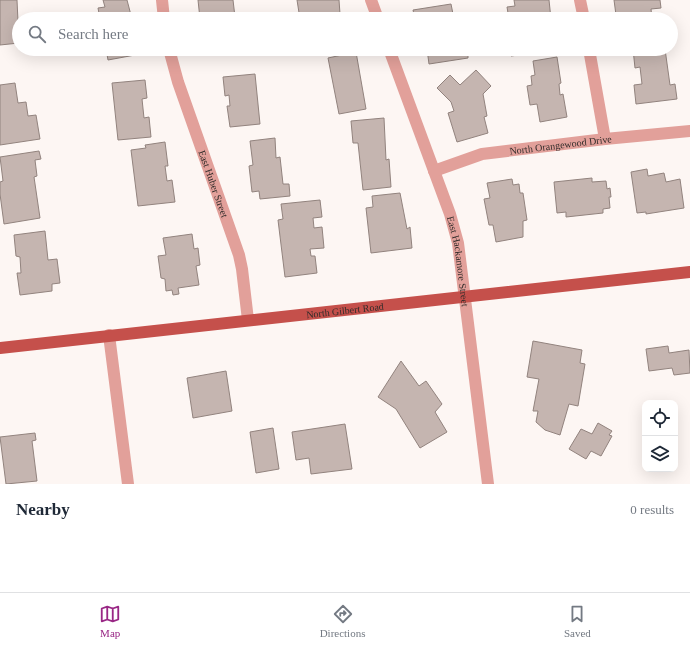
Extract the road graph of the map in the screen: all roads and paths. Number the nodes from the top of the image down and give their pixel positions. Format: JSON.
{"nodes":[{"id":1,"x":162,"y":0,"type":"edge"},
{"id":2,"x":372,"y":0,"type":"edge"},
{"id":3,"x":580,"y":0,"type":"edge"},
{"id":4,"x":163,"y":12,"type":"edge"},
{"id":5,"x":376,"y":12,"type":"edge"},
{"id":6,"x":583,"y":12,"type":"edge"},
{"id":7,"x":171,"y":56,"type":"edge"},
{"id":8,"x":392,"y":56,"type":"edge"},
{"id":9,"x":590,"y":56,"type":"edge"},
{"id":10,"x":690,"y":131,"type":"edge"},
{"id":11,"x":605,"y":139,"type":"junction"},
{"id":12,"x":434,"y":171,"type":"junction"},
{"id":13,"x":690,"y":272,"type":"edge"},
{"id":14,"x":465,"y":296,"type":"junction"},
{"id":15,"x":248,"y":320,"type":"junction"},
{"id":16,"x":109,"y":335,"type":"junction"},
{"id":17,"x":0,"y":348,"type":"edge"},
{"id":18,"x":128,"y":484,"type":"edge"},
{"id":19,"x":488,"y":484,"type":"edge"}],
"edges":[{"from":1,"to":4,"type":"street"},
{"from":2,"to":5,"type":"street"},
{"from":3,"to":6,"type":"street"},
{"from":7,"to":15,"type":"street","name":"East Huber Street"},
{"from":8,"to":12,"type":"street","name":"East Hackamore Street"},
{"from":9,"to":11,"type":"street"},
{"from":10,"to":11,"type":"street","name":"North Orangewood Drive"},
{"from":11,"to":12,"type":"street","name":"North Orangewood Drive"},
{"from":12,"to":14,"type":"street","name":"East Hackamore Street"},
{"from":13,"to":14,"type":"main road","name":"North Gilbert Road"},
{"from":14,"to":15,"type":"main road","name":"North Gilbert Road"},
{"from":14,"to":19,"type":"street","name":"East Hackamore Street"},
{"from":15,"to":16,"type":"main road","name":"North Gilbert Road"},
{"from":16,"to":17,"type":"main road","name":"North Gilbert Road"},
{"from":16,"to":18,"type":"street"}]}
